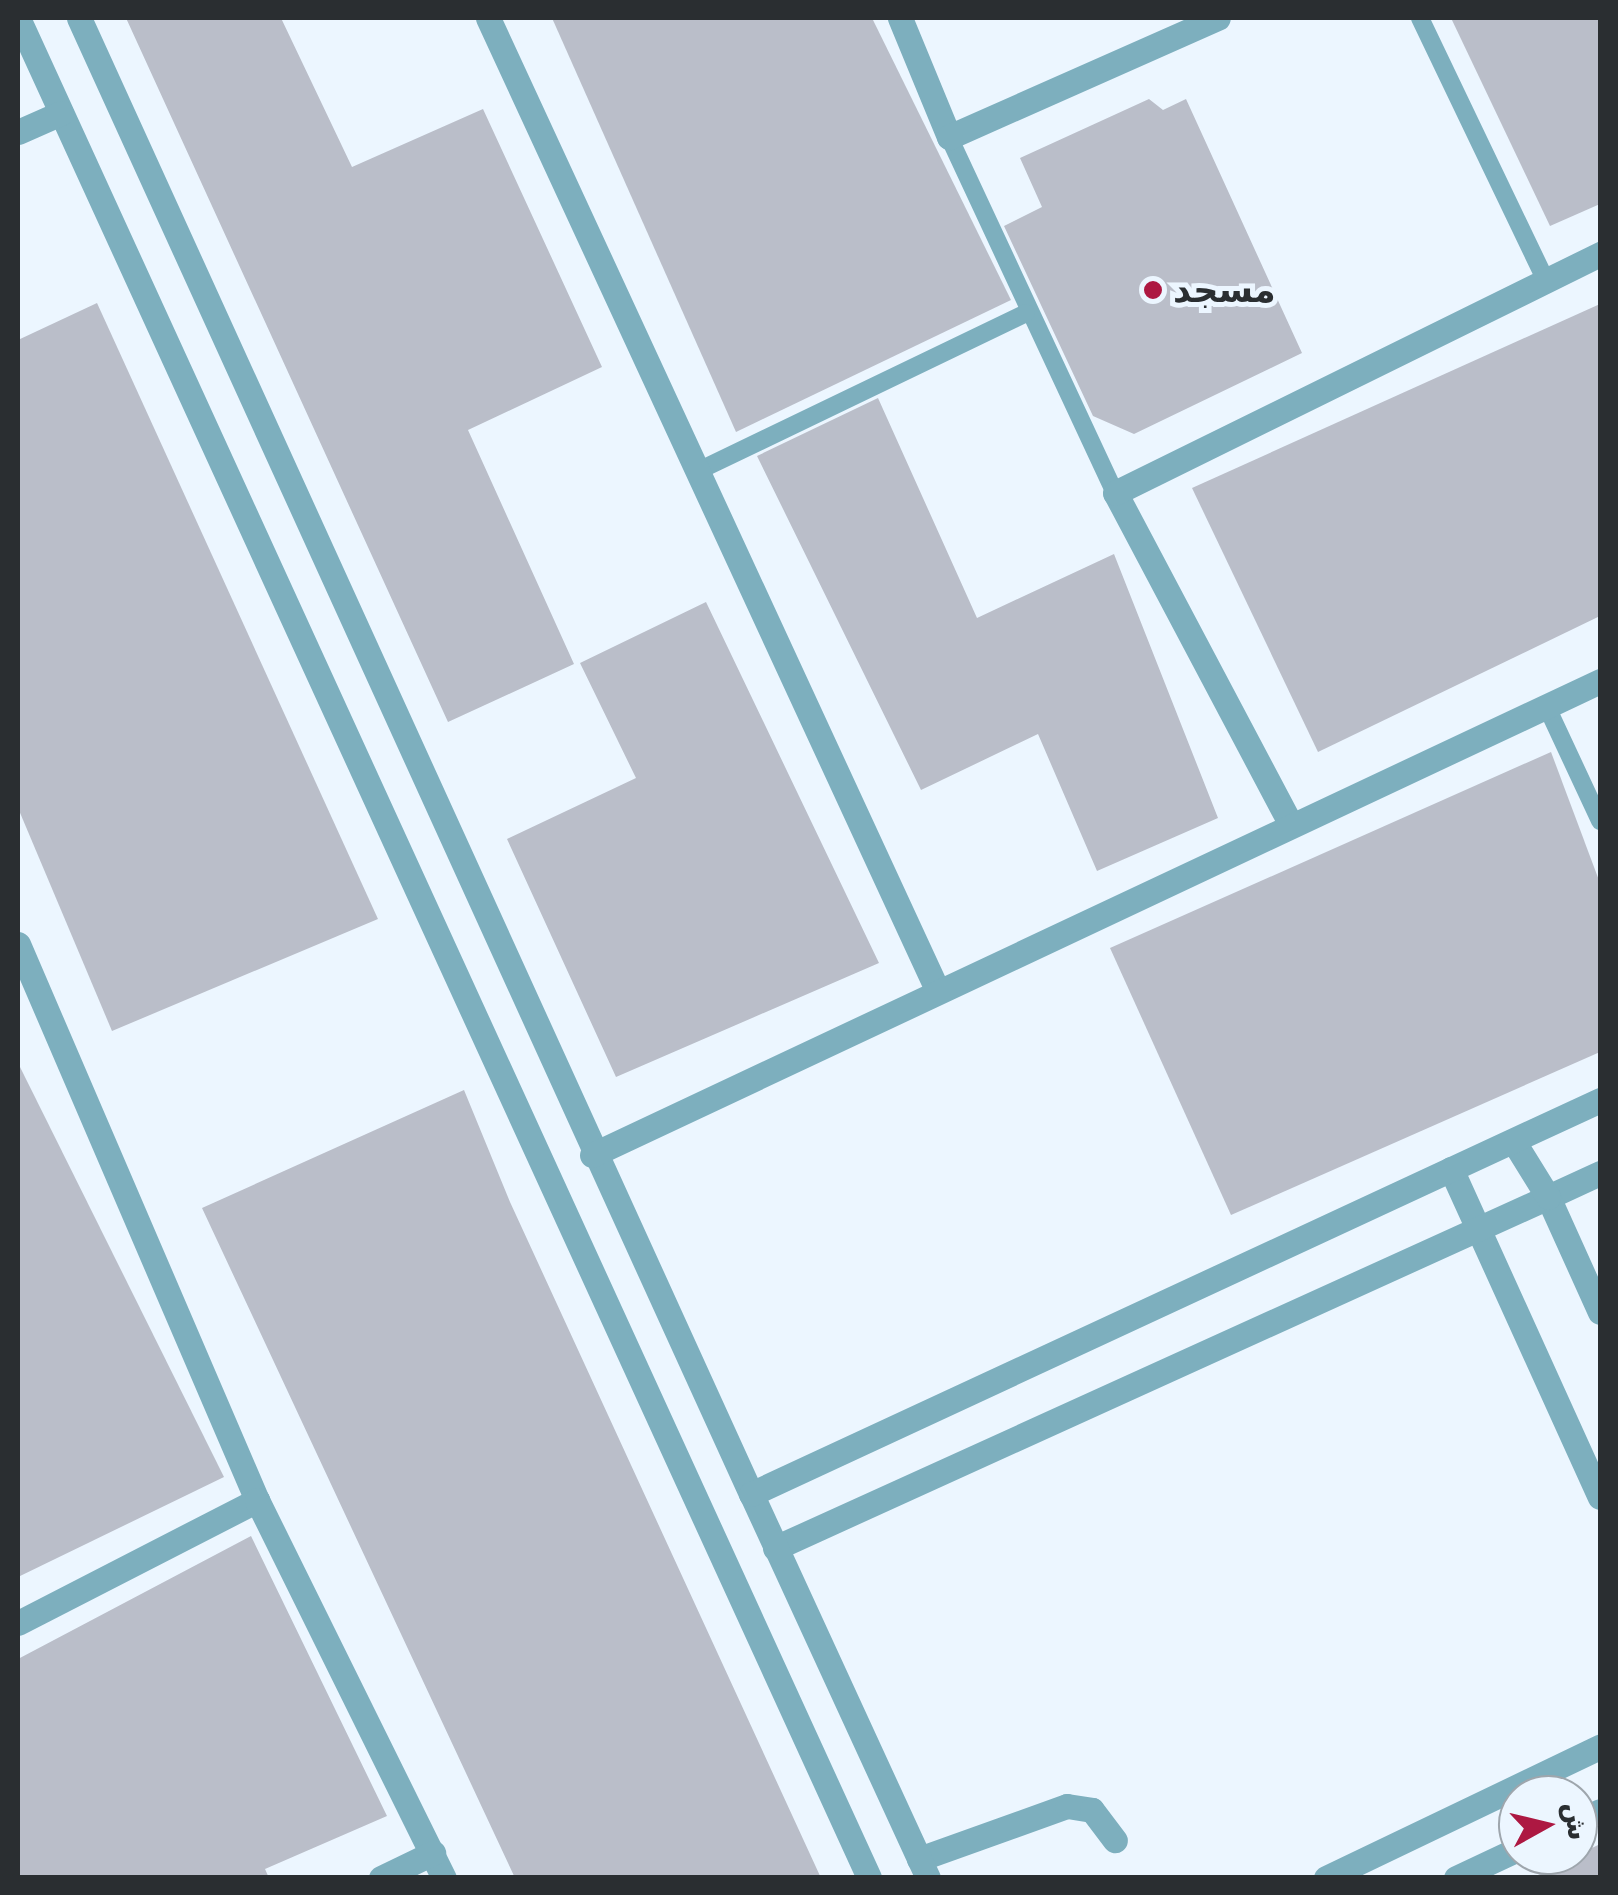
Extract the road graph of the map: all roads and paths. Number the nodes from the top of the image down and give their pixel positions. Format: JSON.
{"nodes":[{"id":1,"x":18,"y":18,"type":"edge"},
{"id":2,"x":79,"y":18,"type":"edge"},
{"id":3,"x":488,"y":18,"type":"edge"},
{"id":4,"x":900,"y":18,"type":"edge"},
{"id":5,"x":1218,"y":18,"type":"edge"},
{"id":6,"x":1420,"y":18,"type":"edge"},
{"id":7,"x":60,"y":113,"type":"junction"},
{"id":8,"x":18,"y":132,"type":"edge"},
{"id":9,"x":949,"y":137,"type":"junction"},
{"id":10,"x":1600,"y":254,"type":"edge"},
{"id":11,"x":1545,"y":279,"type":"junction"},
{"id":12,"x":1026,"y":313,"type":"junction"},
{"id":13,"x":698,"y":471,"type":"junction"},
{"id":14,"x":1115,"y":493,"type":"junction"},
{"id":15,"x":1600,"y":681,"type":"edge"},
{"id":16,"x":1546,"y":705,"type":"junction"},
{"id":17,"x":1289,"y":821,"type":"junction"},
{"id":18,"x":1600,"y":822,"type":"edge"},
{"id":19,"x":18,"y":944,"type":"edge"},
{"id":20,"x":936,"y":987,"type":"junction"},
{"id":21,"x":1600,"y":1100,"type":"edge"},
{"id":22,"x":1514,"y":1142,"type":"junction"},
{"id":23,"x":592,"y":1154,"type":"junction"},
{"id":24,"x":1451,"y":1169,"type":"junction"},
{"id":25,"x":1600,"y":1173,"type":"edge"},
{"id":26,"x":1548,"y":1197,"type":"junction"},
{"id":27,"x":1484,"y":1231,"type":"junction"},
{"id":28,"x":1600,"y":1312,"type":"edge"},
{"id":29,"x":751,"y":1494,"type":"junction"},
{"id":30,"x":1600,"y":1497,"type":"edge"},
{"id":31,"x":257,"y":1500,"type":"junction"},
{"id":32,"x":775,"y":1548,"type":"junction"},
{"id":33,"x":18,"y":1623,"type":"edge"},
{"id":34,"x":1600,"y":1747,"type":"edge"},
{"id":35,"x":1114,"y":1840,"type":"dead end"},
{"id":36,"x":433,"y":1853,"type":"junction"},
{"id":37,"x":1498,"y":1858,"type":"edge"},
{"id":38,"x":924,"y":1868,"type":"edge"},
{"id":39,"x":381,"y":1878,"type":"edge"},
{"id":40,"x":444,"y":1878,"type":"edge"},
{"id":41,"x":868,"y":1878,"type":"edge"},
{"id":42,"x":1326,"y":1878,"type":"edge"},
{"id":43,"x":1456,"y":1878,"type":"edge"}],
"edges":[{"from":1,"to":7,"type":"street"},
{"from":2,"to":23,"type":"street"},
{"from":3,"to":13,"type":"street"},
{"from":4,"to":9,"type":"street"},
{"from":5,"to":9,"type":"street"},
{"from":6,"to":11,"type":"lane"},
{"from":7,"to":8,"type":"street"},
{"from":7,"to":41,"type":"street"},
{"from":9,"to":12,"type":"lane"},
{"from":10,"to":11,"type":"street"},
{"from":11,"to":14,"type":"street"},
{"from":12,"to":13,"type":"lane"},
{"from":12,"to":14,"type":"lane"},
{"from":13,"to":20,"type":"street"},
{"from":14,"to":17,"type":"street"},
{"from":15,"to":16,"type":"street"},
{"from":16,"to":17,"type":"street"},
{"from":16,"to":18,"type":"lane"},
{"from":17,"to":20,"type":"street"},
{"from":19,"to":31,"type":"street"},
{"from":20,"to":23,"type":"street"},
{"from":21,"to":22,"type":"street"},
{"from":22,"to":24,"type":"street"},
{"from":22,"to":26,"type":"street"},
{"from":23,"to":29,"type":"street"},
{"from":24,"to":27,"type":"street"},
{"from":24,"to":29,"type":"street"},
{"from":25,"to":26,"type":"street"},
{"from":26,"to":27,"type":"street"},
{"from":26,"to":28,"type":"street"},
{"from":27,"to":30,"type":"street"},
{"from":27,"to":32,"type":"street"},
{"from":29,"to":32,"type":"street"},
{"from":31,"to":33,"type":"street"},
{"from":31,"to":36,"type":"street"},
{"from":32,"to":38,"type":"street"},
{"from":34,"to":42,"type":"street"},
{"from":35,"to":38,"type":"street"},
{"from":36,"to":39,"type":"street"},
{"from":36,"to":40,"type":"street"},
{"from":37,"to":43,"type":"street"}]}
